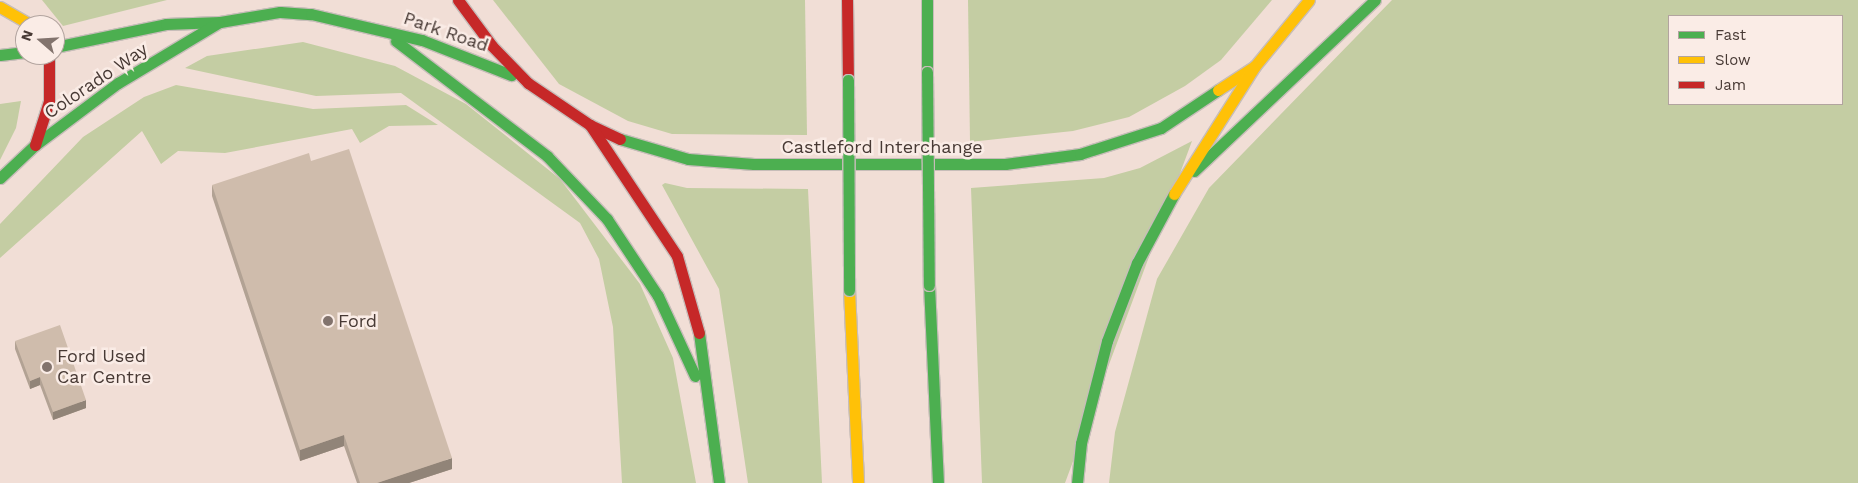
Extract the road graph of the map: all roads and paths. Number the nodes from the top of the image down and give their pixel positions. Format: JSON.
{"nodes":[{"id":1,"x":458,"y":0,"type":"edge"},
{"id":2,"x":847,"y":0,"type":"edge"},
{"id":3,"x":927,"y":0,"type":"edge"},
{"id":4,"x":1309,"y":0,"type":"edge"},
{"id":5,"x":1317,"y":0,"type":"edge"},
{"id":6,"x":1375,"y":0,"type":"edge"},
{"id":7,"x":0,"y":7,"type":"edge"},
{"id":8,"x":1303,"y":12,"type":"junction"},
{"id":9,"x":15,"y":16,"type":"edge"},
{"id":10,"x":220,"y":22,"type":"junction"},
{"id":11,"x":374,"y":26,"type":"junction"},
{"id":12,"x":65,"y":45,"type":"edge"},
{"id":13,"x":15,"y":53,"type":"edge"},
{"id":14,"x":0,"y":55,"type":"edge"},
{"id":15,"x":49,"y":65,"type":"edge"},
{"id":16,"x":1255,"y":66,"type":"junction"},
{"id":17,"x":528,"y":83,"type":"junction"},
{"id":18,"x":590,"y":125,"type":"junction"},
{"id":19,"x":35,"y":145,"type":"junction"},
{"id":20,"x":0,"y":178,"type":"edge"},
{"id":21,"x":1178,"y":186,"type":"junction"},
{"id":22,"x":709,"y":413,"type":"junction"},
{"id":23,"x":719,"y":483,"type":"edge"},
{"id":24,"x":858,"y":483,"type":"edge"},
{"id":25,"x":938,"y":483,"type":"edge"},
{"id":26,"x":1077,"y":483,"type":"edge"}],
"edges":[{"from":1,"to":17,"type":"main road","name":"Castleford Interchange"},
{"from":2,"to":24,"type":"main road","bridge":true},
{"from":3,"to":25,"type":"main road","bridge":true},
{"from":4,"to":8,"type":"main road","name":"Castleford Interchange"},
{"from":5,"to":8,"type":"main road"},
{"from":6,"to":21,"type":"main road"},
{"from":7,"to":9,"type":"main road"},
{"from":8,"to":16,"type":"main road","name":"Castleford Interchange"},
{"from":10,"to":11,"type":"main road","name":"Park Road"},
{"from":10,"to":12,"type":"main road","name":"Park Road"},
{"from":10,"to":19,"type":"main road","name":"Colorado Way"},
{"from":11,"to":17,"type":"main road","name":"Park Road"},
{"from":11,"to":22,"type":"main road"},
{"from":13,"to":14,"type":"main road"},
{"from":15,"to":19,"type":"main road"},
{"from":16,"to":18,"type":"main road","name":"Castleford Interchange"},
{"from":16,"to":21,"type":"main road"},
{"from":17,"to":18,"type":"main road","name":"Castleford Interchange"},
{"from":18,"to":22,"type":"main road"},
{"from":19,"to":20,"type":"main road","name":"Colorado Way"},
{"from":21,"to":26,"type":"main road"},
{"from":22,"to":23,"type":"main road"}]}
